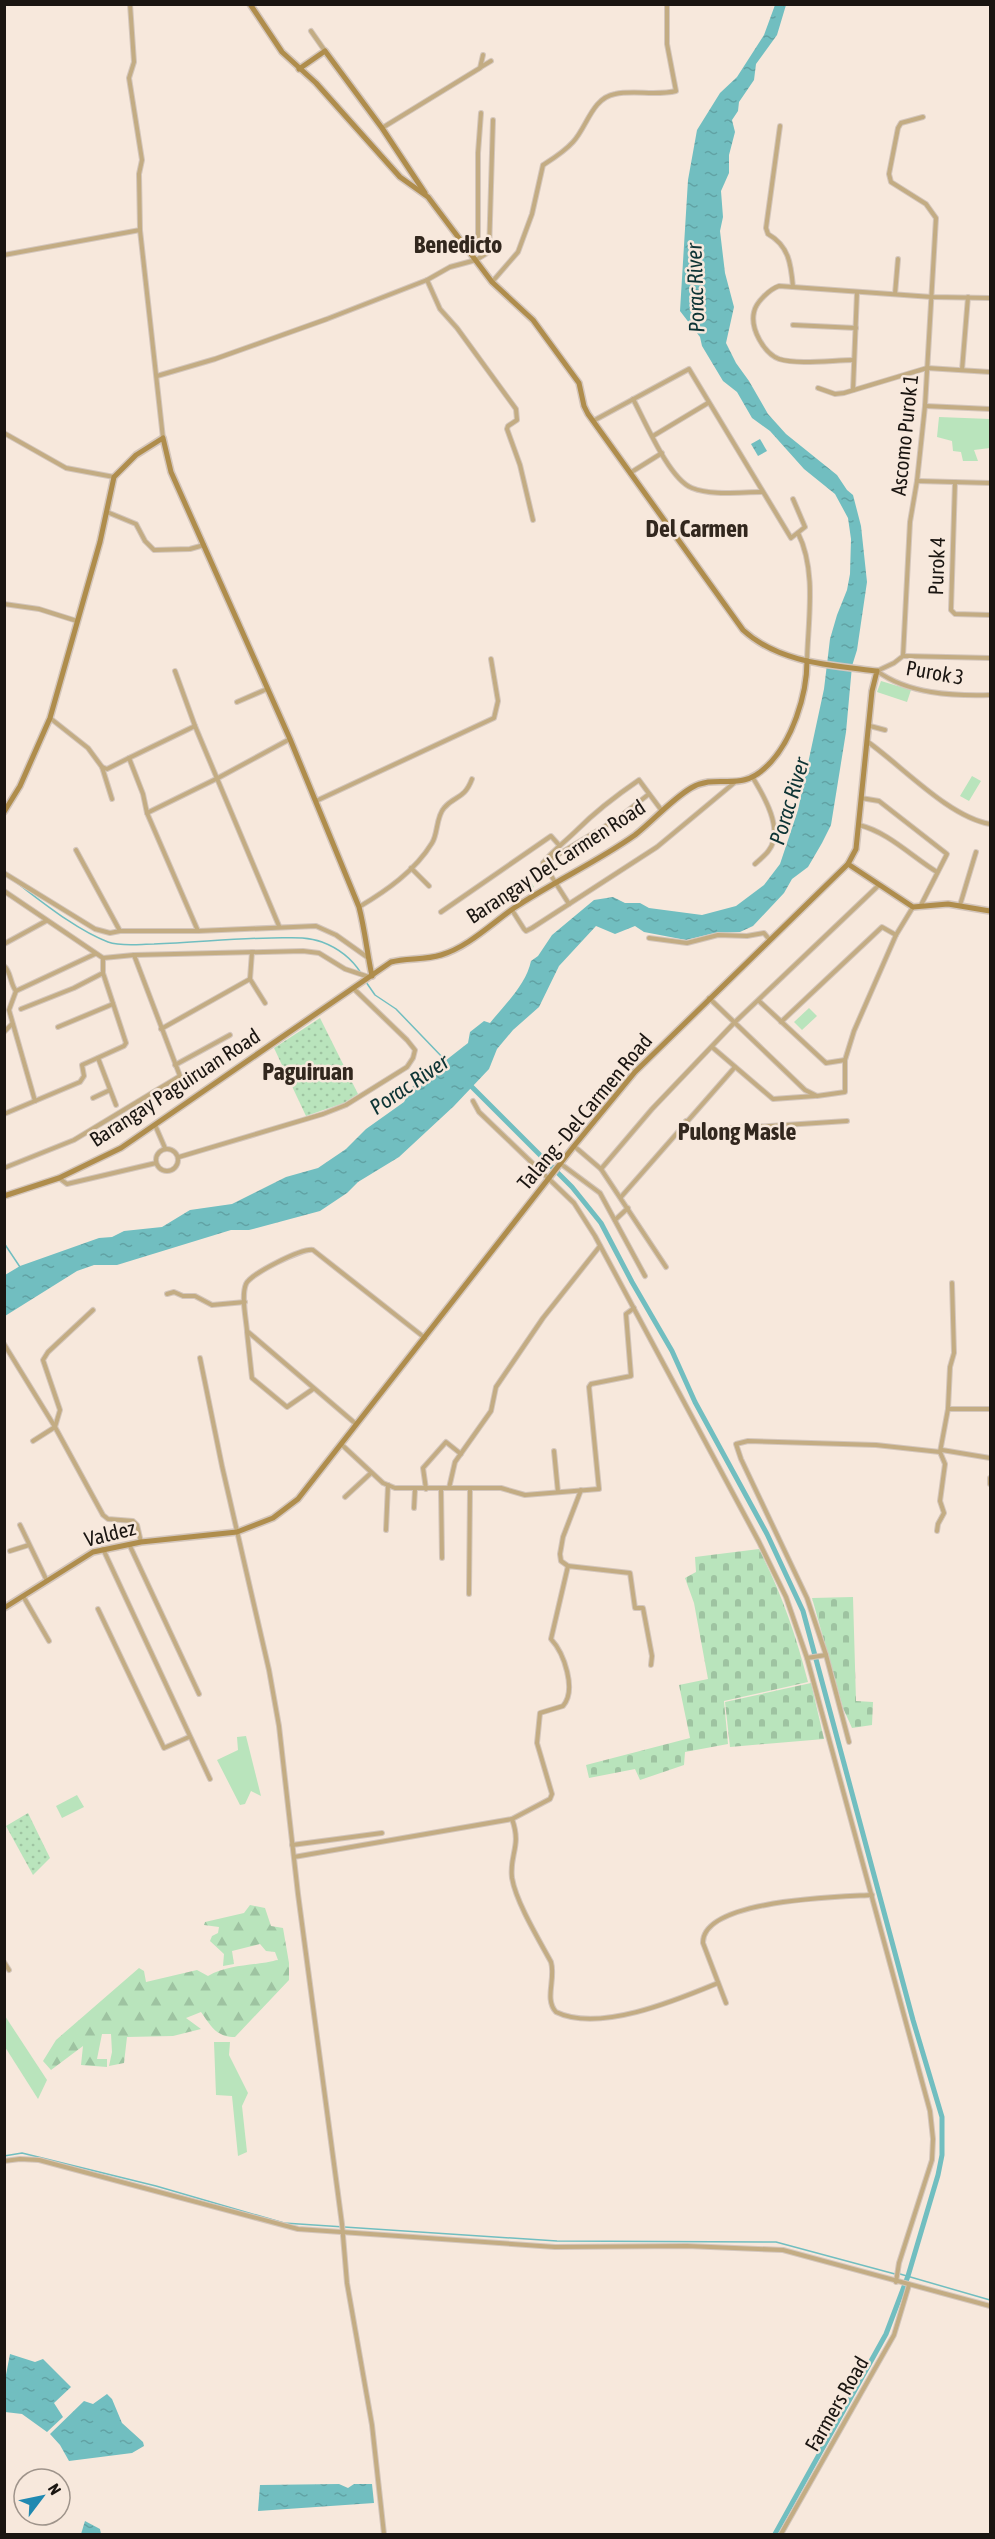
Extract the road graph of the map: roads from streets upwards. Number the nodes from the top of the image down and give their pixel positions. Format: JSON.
{"nodes":[{"id":1,"x":130,"y":4,"type":"edge"},
{"id":2,"x":250,"y":4,"type":"edge"},
{"id":3,"x":668,"y":4,"type":"edge"},
{"id":4,"x":311,"y":31,"type":"dead end"},
{"id":5,"x":326,"y":51,"type":"junction"},
{"id":6,"x":483,"y":55,"type":"dead end"},
{"id":7,"x":491,"y":61,"type":"dead end"},
{"id":8,"x":480,"y":68,"type":"junction"},
{"id":9,"x":299,"y":69,"type":"junction"},
{"id":10,"x":481,"y":112,"type":"dead end"},
{"id":11,"x":923,"y":117,"type":"dead end"},
{"id":12,"x":493,"y":120,"type":"dead end"},
{"id":13,"x":780,"y":126,"type":"dead end"},
{"id":14,"x":382,"y":128,"type":"junction"},
{"id":15,"x":428,"y":197,"type":"junction"},
{"id":16,"x":140,"y":230,"type":"junction"},
{"id":17,"x":467,"y":248,"type":"junction"},
{"id":18,"x":4,"y":255,"type":"edge"},
{"id":19,"x":898,"y":259,"type":"dead end"},
{"id":20,"x":476,"y":260,"type":"junction"},
{"id":21,"x":427,"y":280,"type":"junction"},
{"id":22,"x":492,"y":282,"type":"junction"},
{"id":23,"x":793,"y":287,"type":"junction"},
{"id":24,"x":857,"y":292,"type":"junction"},
{"id":25,"x":896,"y":294,"type":"junction"},
{"id":26,"x":932,"y":297,"type":"junction"},
{"id":27,"x":968,"y":297,"type":"junction"},
{"id":28,"x":990,"y":298,"type":"edge"},
{"id":29,"x":793,"y":325,"type":"dead end"},
{"id":30,"x":856,"y":328,"type":"junction"},
{"id":31,"x":854,"y":360,"type":"junction"},
{"id":32,"x":927,"y":368,"type":"junction"},
{"id":33,"x":962,"y":370,"type":"junction"},
{"id":34,"x":990,"y":372,"type":"edge"},
{"id":35,"x":157,"y":376,"type":"junction"},
{"id":36,"x":818,"y":388,"type":"dead end"},
{"id":37,"x":853,"y":390,"type":"junction"},
{"id":38,"x":633,"y":399,"type":"junction"},
{"id":39,"x":708,"y":403,"type":"junction"},
{"id":40,"x":925,"y":406,"type":"junction"},
{"id":41,"x":990,"y":409,"type":"edge"},
{"id":42,"x":593,"y":421,"type":"junction"},
{"id":43,"x":4,"y":434,"type":"edge"},
{"id":44,"x":652,"y":436,"type":"junction"},
{"id":45,"x":163,"y":438,"type":"junction"},
{"id":46,"x":662,"y":453,"type":"junction"},
{"id":47,"x":630,"y":473,"type":"junction"},
{"id":48,"x":114,"y":477,"type":"junction"},
{"id":49,"x":917,"y":481,"type":"junction"},
{"id":50,"x":955,"y":482,"type":"junction"},
{"id":51,"x":990,"y":483,"type":"edge"},
{"id":52,"x":762,"y":492,"type":"junction"},
{"id":53,"x":793,"y":500,"type":"dead end"},
{"id":54,"x":107,"y":512,"type":"junction"},
{"id":55,"x":533,"y":520,"type":"dead end"},
{"id":56,"x":798,"y":533,"type":"junction"},
{"id":57,"x":204,"y":545,"type":"junction"},
{"id":58,"x":4,"y":604,"type":"edge"},
{"id":59,"x":990,"y":615,"type":"edge"},
{"id":60,"x":76,"y":621,"type":"junction"},
{"id":61,"x":903,"y":656,"type":"junction"},
{"id":62,"x":990,"y":658,"type":"edge"},
{"id":63,"x":491,"y":659,"type":"dead end"},
{"id":64,"x":807,"y":661,"type":"junction"},
{"id":65,"x":175,"y":671,"type":"dead end"},
{"id":66,"x":877,"y":671,"type":"junction"},
{"id":67,"x":267,"y":689,"type":"junction"},
{"id":68,"x":990,"y":695,"type":"edge"},
{"id":69,"x":237,"y":702,"type":"dead end"},
{"id":70,"x":50,"y":718,"type":"junction"},
{"id":71,"x":195,"y":726,"type":"junction"},
{"id":72,"x":870,"y":726,"type":"junction"},
{"id":73,"x":885,"y":730,"type":"dead end"},
{"id":74,"x":290,"y":739,"type":"junction"},
{"id":75,"x":868,"y":741,"type":"junction"},
{"id":76,"x":129,"y":758,"type":"junction"},
{"id":77,"x":102,"y":768,"type":"junction"},
{"id":78,"x":218,"y":778,"type":"junction"},
{"id":79,"x":753,"y":778,"type":"junction"},
{"id":80,"x":472,"y":779,"type":"dead end"},
{"id":81,"x":734,"y":783,"type":"junction"},
{"id":82,"x":649,"y":794,"type":"junction"},
{"id":83,"x":861,"y":798,"type":"junction"},
{"id":84,"x":112,"y":799,"type":"dead end"},
{"id":85,"x":315,"y":802,"type":"junction"},
{"id":86,"x":4,"y":812,"type":"edge"},
{"id":87,"x":662,"y":812,"type":"junction"},
{"id":88,"x":147,"y":813,"type":"junction"},
{"id":89,"x":990,"y":824,"type":"edge"},
{"id":90,"x":858,"y":825,"type":"junction"},
{"id":91,"x":559,"y":845,"type":"junction"},
{"id":92,"x":76,"y":850,"type":"dead end"},
{"id":93,"x":976,"y":852,"type":"dead end"},
{"id":94,"x":543,"y":864,"type":"junction"},
{"id":95,"x":755,"y":864,"type":"dead end"},
{"id":96,"x":848,"y":864,"type":"junction"},
{"id":97,"x":411,"y":868,"type":"junction"},
{"id":98,"x":937,"y":872,"type":"junction"},
{"id":99,"x":4,"y":873,"type":"edge"},
{"id":100,"x":555,"y":883,"type":"junction"},
{"id":101,"x":879,"y":885,"type":"junction"},
{"id":102,"x":429,"y":886,"type":"dead end"},
{"id":103,"x":4,"y":891,"type":"edge"},
{"id":104,"x":569,"y":904,"type":"junction"},
{"id":105,"x":921,"y":905,"type":"junction"},
{"id":106,"x":960,"y":905,"type":"junction"},
{"id":107,"x":359,"y":907,"type":"junction"},
{"id":108,"x":913,"y":907,"type":"junction"},
{"id":109,"x":512,"y":909,"type":"junction"},
{"id":110,"x":990,"y":911,"type":"edge"},
{"id":111,"x":441,"y":912,"type":"dead end"},
{"id":112,"x":46,"y":921,"type":"junction"},
{"id":113,"x":279,"y":926,"type":"junction"},
{"id":114,"x":120,"y":931,"type":"junction"},
{"id":115,"x":198,"y":931,"type":"junction"},
{"id":116,"x":896,"y":935,"type":"junction"},
{"id":117,"x":649,"y":938,"type":"dead end"},
{"id":118,"x":770,"y":939,"type":"junction"},
{"id":119,"x":4,"y":944,"type":"edge"},
{"id":120,"x":252,"y":952,"type":"junction"},
{"id":121,"x":95,"y":954,"type":"junction"},
{"id":122,"x":134,"y":955,"type":"junction"},
{"id":123,"x":367,"y":957,"type":"junction"},
{"id":124,"x":103,"y":958,"type":"junction"},
{"id":125,"x":4,"y":966,"type":"edge"},
{"id":126,"x":103,"y":973,"type":"junction"},
{"id":127,"x":369,"y":977,"type":"junction"},
{"id":128,"x":250,"y":979,"type":"junction"},
{"id":129,"x":354,"y":989,"type":"junction"},
{"id":130,"x":16,"y":992,"type":"junction"},
{"id":131,"x":708,"y":998,"type":"junction"},
{"id":132,"x":759,"y":1001,"type":"junction"},
{"id":133,"x":265,"y":1003,"type":"dead end"},
{"id":134,"x":113,"y":1004,"type":"junction"},
{"id":135,"x":21,"y":1009,"type":"dead end"},
{"id":136,"x":781,"y":1022,"type":"junction"},
{"id":137,"x":12,"y":1023,"type":"junction"},
{"id":138,"x":734,"y":1023,"type":"junction"},
{"id":139,"x":58,"y":1027,"type":"dead end"},
{"id":140,"x":161,"y":1029,"type":"junction"},
{"id":141,"x":4,"y":1032,"type":"edge"},
{"id":142,"x":230,"y":1035,"type":"dead end"},
{"id":143,"x":712,"y":1047,"type":"junction"},
{"id":144,"x":99,"y":1058,"type":"junction"},
{"id":145,"x":845,"y":1060,"type":"junction"},
{"id":146,"x":175,"y":1065,"type":"junction"},
{"id":147,"x":735,"y":1067,"type":"junction"},
{"id":148,"x":110,"y":1090,"type":"junction"},
{"id":149,"x":818,"y":1096,"type":"junction"},
{"id":150,"x":93,"y":1098,"type":"dead end"},
{"id":151,"x":35,"y":1101,"type":"junction"},
{"id":152,"x":473,"y":1101,"type":"dead end"},
{"id":153,"x":116,"y":1105,"type":"dead end"},
{"id":154,"x":4,"y":1114,"type":"edge"},
{"id":155,"x":686,"y":1120,"type":"junction"},
{"id":156,"x":847,"y":1121,"type":"dead end"},
{"id":157,"x":155,"y":1125,"type":"junction"},
{"id":158,"x":574,"y":1146,"type":"junction"},
{"id":159,"x":165,"y":1148,"type":"junction"},
{"id":160,"x":178,"y":1157,"type":"junction"},
{"id":161,"x":156,"y":1163,"type":"junction"},
{"id":162,"x":559,"y":1166,"type":"junction"},
{"id":163,"x":4,"y":1168,"type":"edge"},
{"id":164,"x":601,"y":1168,"type":"junction"},
{"id":165,"x":550,"y":1177,"type":"junction"},
{"id":166,"x":59,"y":1178,"type":"junction"},
{"id":167,"x":4,"y":1196,"type":"edge"},
{"id":168,"x":621,"y":1197,"type":"junction"},
{"id":169,"x":628,"y":1208,"type":"junction"},
{"id":170,"x":615,"y":1220,"type":"junction"},
{"id":171,"x":601,"y":1246,"type":"junction"},
{"id":172,"x":666,"y":1267,"type":"dead end"},
{"id":173,"x":645,"y":1276,"type":"dead end"},
{"id":174,"x":952,"y":1283,"type":"dead end"},
{"id":175,"x":167,"y":1293,"type":"dead end"},
{"id":176,"x":245,"y":1302,"type":"junction"},
{"id":177,"x":634,"y":1308,"type":"junction"},
{"id":178,"x":93,"y":1310,"type":"dead end"},
{"id":179,"x":247,"y":1331,"type":"junction"},
{"id":180,"x":425,"y":1338,"type":"junction"},
{"id":181,"x":4,"y":1344,"type":"edge"},
{"id":182,"x":200,"y":1358,"type":"dead end"},
{"id":183,"x":313,"y":1389,"type":"junction"},
{"id":184,"x":948,"y":1409,"type":"junction"},
{"id":185,"x":990,"y":1409,"type":"edge"},
{"id":186,"x":356,"y":1424,"type":"junction"},
{"id":187,"x":55,"y":1427,"type":"junction"},
{"id":188,"x":33,"y":1441,"type":"dead end"},
{"id":189,"x":341,"y":1444,"type":"junction"},
{"id":190,"x":554,"y":1451,"type":"dead end"},
{"id":191,"x":941,"y":1451,"type":"junction"},
{"id":192,"x":461,"y":1454,"type":"junction"},
{"id":193,"x":990,"y":1458,"type":"edge"},
{"id":194,"x":371,"y":1473,"type":"junction"},
{"id":195,"x":990,"y":1478,"type":"edge"},
{"id":196,"x":990,"y":1484,"type":"edge"},
{"id":197,"x":388,"y":1485,"type":"junction"},
{"id":198,"x":441,"y":1488,"type":"junction"},
{"id":199,"x":449,"y":1488,"type":"junction"},
{"id":200,"x":470,"y":1488,"type":"junction"},
{"id":201,"x":415,"y":1489,"type":"junction"},
{"id":202,"x":426,"y":1489,"type":"junction"},
{"id":203,"x":581,"y":1490,"type":"junction"},
{"id":204,"x":558,"y":1492,"type":"junction"},
{"id":205,"x":345,"y":1497,"type":"dead end"},
{"id":206,"x":414,"y":1508,"type":"dead end"},
{"id":207,"x":20,"y":1525,"type":"dead end"},
{"id":208,"x":386,"y":1530,"type":"dead end"},
{"id":209,"x":937,"y":1531,"type":"dead end"},
{"id":210,"x":237,"y":1532,"type":"junction"},
{"id":211,"x":202,"y":1536,"type":"joint"},
{"id":212,"x":141,"y":1542,"type":"junction"},
{"id":213,"x":129,"y":1544,"type":"junction"},
{"id":214,"x":30,"y":1545,"type":"junction"},
{"id":215,"x":104,"y":1549,"type":"junction"},
{"id":216,"x":10,"y":1551,"type":"dead end"},
{"id":217,"x":442,"y":1558,"type":"dead end"},
{"id":218,"x":567,"y":1566,"type":"junction"},
{"id":219,"x":47,"y":1582,"type":"junction"},
{"id":220,"x":469,"y":1594,"type":"dead end"},
{"id":221,"x":23,"y":1596,"type":"junction"},
{"id":222,"x":4,"y":1608,"type":"edge"},
{"id":223,"x":98,"y":1609,"type":"dead end"},
{"id":224,"x":49,"y":1641,"type":"dead end"},
{"id":225,"x":823,"y":1655,"type":"junction"},
{"id":226,"x":809,"y":1658,"type":"junction"},
{"id":227,"x":651,"y":1665,"type":"dead end"},
{"id":228,"x":199,"y":1694,"type":"dead end"},
{"id":229,"x":189,"y":1737,"type":"junction"},
{"id":230,"x":849,"y":1742,"type":"dead end"},
{"id":231,"x":210,"y":1779,"type":"dead end"},
{"id":232,"x":512,"y":1819,"type":"junction"},
{"id":233,"x":382,"y":1833,"type":"dead end"},
{"id":234,"x":292,"y":1845,"type":"junction"},
{"id":235,"x":294,"y":1857,"type":"junction"},
{"id":236,"x":872,"y":1895,"type":"junction"},
{"id":237,"x":4,"y":1962,"type":"edge"},
{"id":238,"x":9,"y":1970,"type":"dead end"},
{"id":239,"x":718,"y":1983,"type":"junction"},
{"id":240,"x":726,"y":2003,"type":"dead end"},
{"id":241,"x":4,"y":2161,"type":"edge"},
{"id":242,"x":342,"y":2228,"type":"junction"},
{"id":243,"x":897,"y":2279,"type":"junction"},
{"id":244,"x":909,"y":2285,"type":"junction"},
{"id":245,"x":990,"y":2306,"type":"edge"},
{"id":246,"x":384,"y":2535,"type":"edge"},
{"id":247,"x":781,"y":2535,"type":"edge"}],
"edges":[{"from":1,"to":16,"type":"street"},
{"from":2,"to":9,"type":"street"},
{"from":3,"to":22,"type":"street"},
{"from":4,"to":5,"type":"street"},
{"from":5,"to":9,"type":"street"},
{"from":5,"to":14,"type":"street"},
{"from":6,"to":8,"type":"street"},
{"from":7,"to":8,"type":"street"},
{"from":8,"to":14,"type":"street"},
{"from":9,"to":15,"type":"street"},
{"from":10,"to":17,"type":"street"},
{"from":11,"to":26,"type":"street","name":"Ascomo Purok 1"},
{"from":12,"to":20,"type":"street"},
{"from":13,"to":23,"type":"street"},
{"from":14,"to":15,"type":"street"},
{"from":15,"to":17,"type":"street"},
{"from":16,"to":18,"type":"street"},
{"from":16,"to":35,"type":"street"},
{"from":17,"to":20,"type":"street"},
{"from":19,"to":25,"type":"street"},
{"from":20,"to":21,"type":"street"},
{"from":20,"to":22,"type":"street"},
{"from":21,"to":35,"type":"street"},
{"from":21,"to":55,"type":"street"},
{"from":22,"to":42,"type":"street"},
{"from":23,"to":24,"type":"street"},
{"from":23,"to":31,"type":"street"},
{"from":24,"to":25,"type":"street"},
{"from":24,"to":30,"type":"street"},
{"from":25,"to":26,"type":"street"},
{"from":26,"to":27,"type":"street"},
{"from":26,"to":32,"type":"street","name":"Ascomo Purok 1"},
{"from":27,"to":28,"type":"street"},
{"from":27,"to":33,"type":"street"},
{"from":29,"to":30,"type":"street"},
{"from":30,"to":31,"type":"street"},
{"from":31,"to":37,"type":"street"},
{"from":32,"to":33,"type":"street"},
{"from":32,"to":37,"type":"street"},
{"from":32,"to":40,"type":"street","name":"Ascomo Purok 1"},
{"from":33,"to":34,"type":"street"},
{"from":35,"to":45,"type":"street"},
{"from":36,"to":37,"type":"street"},
{"from":38,"to":39,"type":"street"},
{"from":38,"to":42,"type":"street"},
{"from":38,"to":44,"type":"street"},
{"from":39,"to":44,"type":"street"},
{"from":39,"to":52,"type":"street"},
{"from":40,"to":41,"type":"street"},
{"from":40,"to":49,"type":"street","name":"Ascomo Purok 1"},
{"from":42,"to":47,"type":"street"},
{"from":43,"to":48,"type":"street"},
{"from":44,"to":46,"type":"street"},
{"from":45,"to":48,"type":"street"},
{"from":45,"to":57,"type":"street"},
{"from":46,"to":47,"type":"street"},
{"from":46,"to":52,"type":"street"},
{"from":47,"to":64,"type":"street"},
{"from":48,"to":54,"type":"street"},
{"from":49,"to":50,"type":"street"},
{"from":49,"to":61,"type":"street","name":"Ascomo Purok 1"},
{"from":50,"to":51,"type":"street"},
{"from":50,"to":59,"type":"street","name":"Purok 4"},
{"from":52,"to":56,"type":"street"},
{"from":53,"to":56,"type":"street"},
{"from":54,"to":57,"type":"street"},
{"from":54,"to":60,"type":"street"},
{"from":56,"to":64,"type":"street"},
{"from":57,"to":67,"type":"street"},
{"from":58,"to":60,"type":"street"},
{"from":60,"to":70,"type":"street"},
{"from":61,"to":62,"type":"street"},
{"from":61,"to":66,"type":"street"},
{"from":63,"to":85,"type":"street"},
{"from":64,"to":66,"type":"street"},
{"from":64,"to":79,"type":"street","name":"Barangay Del Carmen Road"},
{"from":65,"to":71,"type":"street"},
{"from":66,"to":68,"type":"street","name":"Purok 3"},
{"from":66,"to":72,"type":"street","name":"Talang - Del Carmen Road"},
{"from":67,"to":69,"type":"street"},
{"from":67,"to":74,"type":"street"},
{"from":70,"to":77,"type":"street"},
{"from":70,"to":86,"type":"street"},
{"from":71,"to":76,"type":"street"},
{"from":71,"to":78,"type":"street"},
{"from":72,"to":73,"type":"street"},
{"from":72,"to":75,"type":"street","name":"Talang - Del Carmen Road"},
{"from":74,"to":78,"type":"street"},
{"from":74,"to":85,"type":"street"},
{"from":75,"to":83,"type":"street","name":"Talang - Del Carmen Road"},
{"from":75,"to":89,"type":"street"},
{"from":76,"to":77,"type":"street"},
{"from":76,"to":88,"type":"street"},
{"from":77,"to":84,"type":"street"},
{"from":78,"to":88,"type":"street"},
{"from":78,"to":113,"type":"street"},
{"from":79,"to":81,"type":"street","name":"Barangay Del Carmen Road"},
{"from":79,"to":95,"type":"street"},
{"from":80,"to":97,"type":"street"},
{"from":81,"to":87,"type":"street","name":"Barangay Del Carmen Road"},
{"from":81,"to":104,"type":"street"},
{"from":82,"to":87,"type":"street"},
{"from":82,"to":91,"type":"street"},
{"from":82,"to":94,"type":"street"},
{"from":83,"to":90,"type":"street","name":"Talang - Del Carmen Road"},
{"from":83,"to":98,"type":"street"},
{"from":85,"to":107,"type":"street"},
{"from":87,"to":100,"type":"street","name":"Barangay Del Carmen Road"},
{"from":88,"to":115,"type":"street"},
{"from":90,"to":96,"type":"street","name":"Talang - Del Carmen Road"},
{"from":90,"to":98,"type":"street"},
{"from":91,"to":94,"type":"street"},
{"from":91,"to":111,"type":"street"},
{"from":92,"to":114,"type":"street"},
{"from":93,"to":106,"type":"street"},
{"from":94,"to":100,"type":"street"},
{"from":96,"to":101,"type":"street"},
{"from":96,"to":118,"type":"street","name":"Talang - Del Carmen Road"},
{"from":97,"to":102,"type":"street"},
{"from":97,"to":107,"type":"street"},
{"from":98,"to":105,"type":"street"},
{"from":99,"to":114,"type":"street"},
{"from":100,"to":104,"type":"street"},
{"from":100,"to":109,"type":"street","name":"Barangay Del Carmen Road"},
{"from":101,"to":108,"type":"street"},
{"from":101,"to":132,"type":"street"},
{"from":103,"to":112,"type":"street"},
{"from":104,"to":109,"type":"street"},
{"from":105,"to":106,"type":"street"},
{"from":105,"to":108,"type":"street"},
{"from":106,"to":110,"type":"street"},
{"from":107,"to":123,"type":"street"},
{"from":108,"to":116,"type":"street"},
{"from":109,"to":127,"type":"street","name":"Barangay Del Carmen Road"},
{"from":112,"to":119,"type":"street"},
{"from":112,"to":121,"type":"street"},
{"from":113,"to":115,"type":"street"},
{"from":113,"to":123,"type":"street"},
{"from":114,"to":115,"type":"street"},
{"from":116,"to":136,"type":"street"},
{"from":116,"to":145,"type":"street"},
{"from":117,"to":118,"type":"street"},
{"from":118,"to":131,"type":"street","name":"Talang - Del Carmen Road"},
{"from":120,"to":122,"type":"street"},
{"from":120,"to":127,"type":"street"},
{"from":120,"to":128,"type":"street"},
{"from":121,"to":124,"type":"street"},
{"from":121,"to":130,"type":"street"},
{"from":122,"to":124,"type":"street"},
{"from":122,"to":140,"type":"street"},
{"from":123,"to":127,"type":"street"},
{"from":124,"to":126,"type":"street"},
{"from":125,"to":130,"type":"street"},
{"from":126,"to":134,"type":"street"},
{"from":126,"to":135,"type":"street"},
{"from":127,"to":129,"type":"street","name":"Barangay Del Carmen Road"},
{"from":128,"to":133,"type":"street"},
{"from":128,"to":140,"type":"street"},
{"from":129,"to":157,"type":"street","name":"Barangay Paguiruan Road"},
{"from":129,"to":160,"type":"street"},
{"from":130,"to":137,"type":"street"},
{"from":131,"to":138,"type":"street"},
{"from":131,"to":158,"type":"street","name":"Talang - Del Carmen Road"},
{"from":132,"to":136,"type":"street"},
{"from":132,"to":138,"type":"street"},
{"from":134,"to":139,"type":"street"},
{"from":134,"to":144,"type":"street"},
{"from":136,"to":145,"type":"street"},
{"from":137,"to":141,"type":"street"},
{"from":137,"to":151,"type":"street"},
{"from":138,"to":143,"type":"street"},
{"from":138,"to":149,"type":"street"},
{"from":140,"to":146,"type":"street"},
{"from":142,"to":146,"type":"street"},
{"from":143,"to":147,"type":"street"},
{"from":143,"to":164,"type":"street"},
{"from":144,"to":148,"type":"street"},
{"from":144,"to":151,"type":"street"},
{"from":145,"to":149,"type":"street"},
{"from":146,"to":163,"type":"street"},
{"from":147,"to":149,"type":"street"},
{"from":147,"to":155,"type":"street"},
{"from":148,"to":150,"type":"street"},
{"from":148,"to":153,"type":"street"},
{"from":151,"to":154,"type":"street"},
{"from":152,"to":165,"type":"street"},
{"from":155,"to":156,"type":"street"},
{"from":155,"to":168,"type":"street"},
{"from":157,"to":159,"type":"street"},
{"from":157,"to":166,"type":"street","name":"Barangay Paguiruan Road"},
{"from":158,"to":162,"type":"street","name":"Talang - Del Carmen Road"},
{"from":158,"to":164,"type":"street"},
{"from":159,"to":160,"type":"street"},
{"from":159,"to":161,"type":"street"},
{"from":160,"to":161,"type":"street"},
{"from":161,"to":166,"type":"street"},
{"from":162,"to":165,"type":"street","name":"Talang - Del Carmen Road"},
{"from":162,"to":170,"type":"street"},
{"from":164,"to":168,"type":"street"},
{"from":165,"to":171,"type":"street"},
{"from":165,"to":180,"type":"street","name":"Talang - Del Carmen Road"},
{"from":166,"to":167,"type":"street","name":"Barangay Paguiruan Road"},
{"from":168,"to":169,"type":"street"},
{"from":169,"to":170,"type":"street"},
{"from":169,"to":172,"type":"street"},
{"from":170,"to":173,"type":"street"},
{"from":171,"to":177,"type":"street"},
{"from":171,"to":192,"type":"street"},
{"from":174,"to":184,"type":"street"},
{"from":175,"to":176,"type":"street"},
{"from":176,"to":179,"type":"street"},
{"from":176,"to":180,"type":"street"},
{"from":177,"to":203,"type":"street"},
{"from":177,"to":226,"type":"street"},
{"from":178,"to":187,"type":"street"},
{"from":179,"to":183,"type":"street"},
{"from":179,"to":183,"type":"street"},
{"from":180,"to":186,"type":"street","name":"Talang - Del Carmen Road"},
{"from":181,"to":187,"type":"street"},
{"from":182,"to":210,"type":"street"},
{"from":183,"to":186,"type":"street"},
{"from":184,"to":185,"type":"street"},
{"from":184,"to":191,"type":"street"},
{"from":186,"to":189,"type":"street","name":"Talang - Del Carmen Road"},
{"from":187,"to":188,"type":"street"},
{"from":187,"to":212,"type":"street"},
{"from":189,"to":194,"type":"street"},
{"from":189,"to":210,"type":"street","name":"Talang - Del Carmen Road"},
{"from":190,"to":204,"type":"street"},
{"from":191,"to":193,"type":"street"},
{"from":191,"to":209,"type":"street"},
{"from":191,"to":225,"type":"street"},
{"from":192,"to":199,"type":"street"},
{"from":192,"to":202,"type":"street"},
{"from":194,"to":197,"type":"street"},
{"from":194,"to":205,"type":"street"},
{"from":195,"to":196,"type":"street"},
{"from":197,"to":201,"type":"street"},
{"from":197,"to":208,"type":"street"},
{"from":198,"to":199,"type":"street"},
{"from":198,"to":202,"type":"street"},
{"from":198,"to":217,"type":"street"},
{"from":199,"to":200,"type":"street"},
{"from":200,"to":204,"type":"street"},
{"from":200,"to":220,"type":"street"},
{"from":201,"to":202,"type":"street"},
{"from":201,"to":206,"type":"street"},
{"from":203,"to":204,"type":"street"},
{"from":203,"to":218,"type":"street"},
{"from":207,"to":214,"type":"street"},
{"from":210,"to":211,"type":"street","name":"Talang - Del Carmen Road"},
{"from":210,"to":234,"type":"street"},
{"from":211,"to":212,"type":"street","name":"Valdez"},
{"from":212,"to":213,"type":"street","name":"Valdez"},
{"from":213,"to":215,"type":"street","name":"Valdez"},
{"from":213,"to":228,"type":"street"},
{"from":214,"to":216,"type":"street"},
{"from":214,"to":219,"type":"street"},
{"from":215,"to":219,"type":"street","name":"Valdez"},
{"from":215,"to":229,"type":"street"},
{"from":218,"to":227,"type":"street"},
{"from":218,"to":232,"type":"street"},
{"from":219,"to":221,"type":"street","name":"Valdez"},
{"from":221,"to":222,"type":"street","name":"Valdez"},
{"from":221,"to":224,"type":"street"},
{"from":223,"to":229,"type":"street"},
{"from":225,"to":226,"type":"street"},
{"from":225,"to":230,"type":"street"},
{"from":226,"to":236,"type":"street"},
{"from":229,"to":231,"type":"street"},
{"from":232,"to":235,"type":"street"},
{"from":232,"to":239,"type":"street"},
{"from":233,"to":234,"type":"street"},
{"from":234,"to":235,"type":"street"},
{"from":235,"to":242,"type":"street"},
{"from":236,"to":239,"type":"street"},
{"from":236,"to":243,"type":"street"},
{"from":237,"to":238,"type":"street"},
{"from":239,"to":240,"type":"street"},
{"from":241,"to":242,"type":"street"},
{"from":242,"to":243,"type":"street"},
{"from":242,"to":246,"type":"street"},
{"from":243,"to":244,"type":"street"},
{"from":244,"to":245,"type":"street"},
{"from":244,"to":247,"type":"street","name":"Farmers Road"}]}
